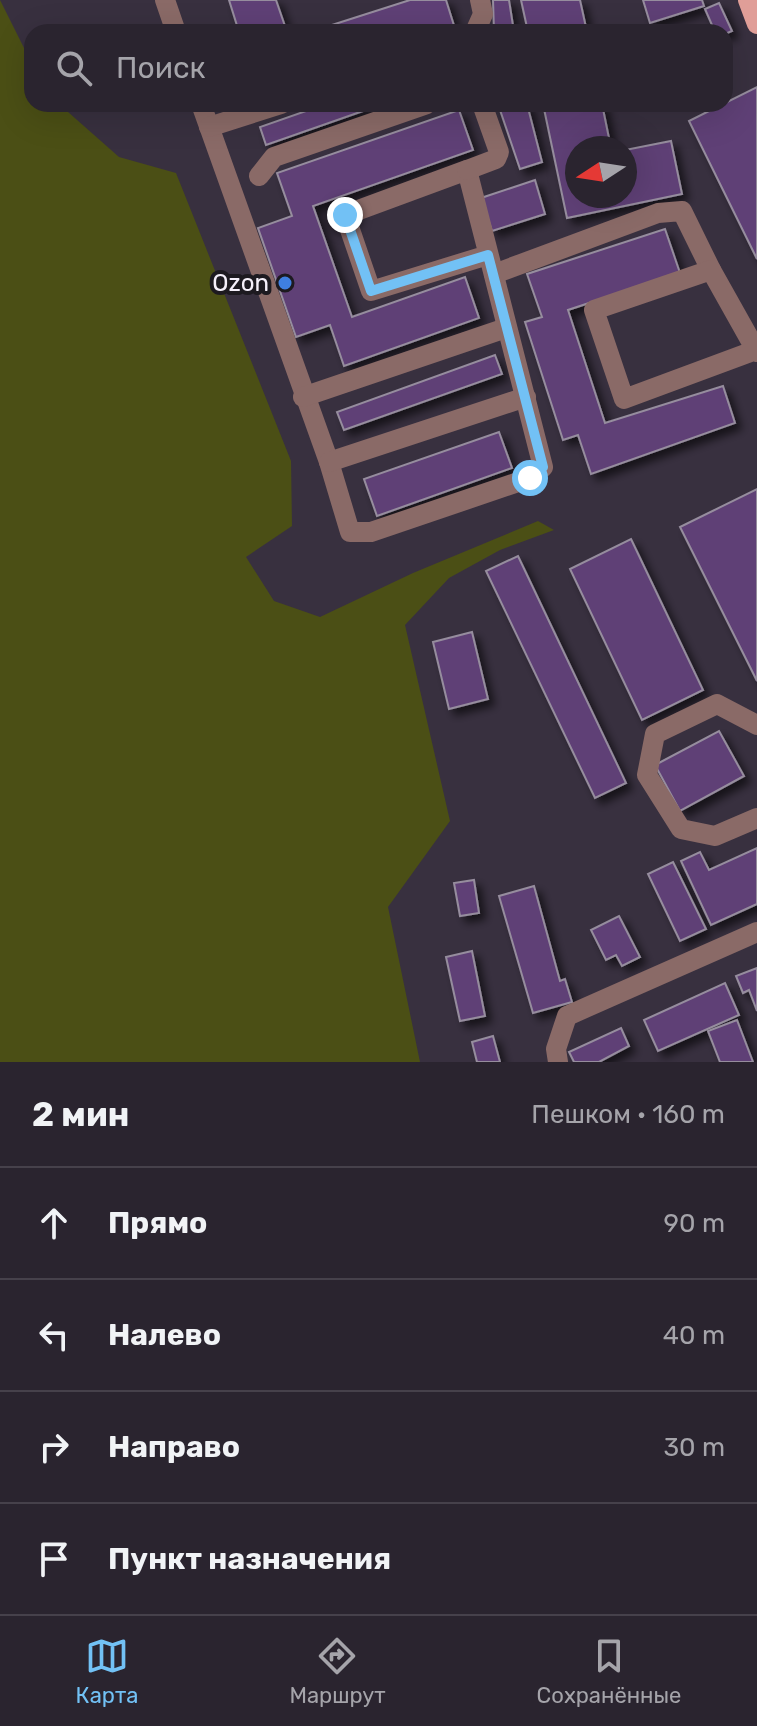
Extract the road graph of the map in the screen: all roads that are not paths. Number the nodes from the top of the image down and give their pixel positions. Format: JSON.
{"nodes":[{"id":1,"x":165,"y":0,"type":"edge"},
{"id":2,"x":480,"y":0,"type":"edge"},
{"id":3,"x":748,"y":0,"type":"edge"},
{"id":4,"x":173,"y":24,"type":"edge"},
{"id":5,"x":479,"y":24,"type":"edge"},
{"id":6,"x":757,"y":24,"type":"edge"},
{"id":7,"x":204,"y":112,"type":"edge"},
{"id":8,"x":256,"y":112,"type":"edge"},
{"id":9,"x":404,"y":112,"type":"edge"},
{"id":10,"x":485,"y":112,"type":"edge"},
{"id":11,"x":209,"y":127,"type":"junction"},
{"id":12,"x":467,"y":170,"type":"junction"},
{"id":13,"x":259,"y":176,"type":"dead end"},
{"id":14,"x":491,"y":264,"type":"junction"},
{"id":15,"x":711,"y":270,"type":"junction"},
{"id":16,"x":506,"y":328,"type":"junction"},
{"id":17,"x":756,"y":351,"type":"edge"},
{"id":18,"x":303,"y":397,"type":"junction"},
{"id":19,"x":526,"y":397,"type":"junction"},
{"id":20,"x":329,"y":462,"type":"junction"},
{"id":21,"x":757,"y":725,"type":"edge"},
{"id":22,"x":757,"y":818,"type":"edge"},
{"id":23,"x":757,"y":932,"type":"edge"},
{"id":24,"x":558,"y":1062,"type":"edge"}],
"edges":[{"from":1,"to":4,"type":"street"},
{"from":2,"to":5,"type":"street"},
{"from":3,"to":6,"type":"main road"},
{"from":7,"to":11,"type":"street"},
{"from":8,"to":11,"type":"street"},
{"from":9,"to":13,"type":"street"},
{"from":10,"to":12,"type":"street"},
{"from":11,"to":18,"type":"street"},
{"from":12,"to":14,"type":"street"},
{"from":12,"to":14,"type":"street"},
{"from":14,"to":15,"type":"street"},
{"from":14,"to":16,"type":"street"},
{"from":15,"to":17,"type":"street"},
{"from":15,"to":17,"type":"street"},
{"from":16,"to":18,"type":"street"},
{"from":16,"to":19,"type":"street"},
{"from":18,"to":20,"type":"street"},
{"from":19,"to":20,"type":"street"},
{"from":19,"to":20,"type":"street"},
{"from":21,"to":22,"type":"street"},
{"from":23,"to":24,"type":"street"}]}
